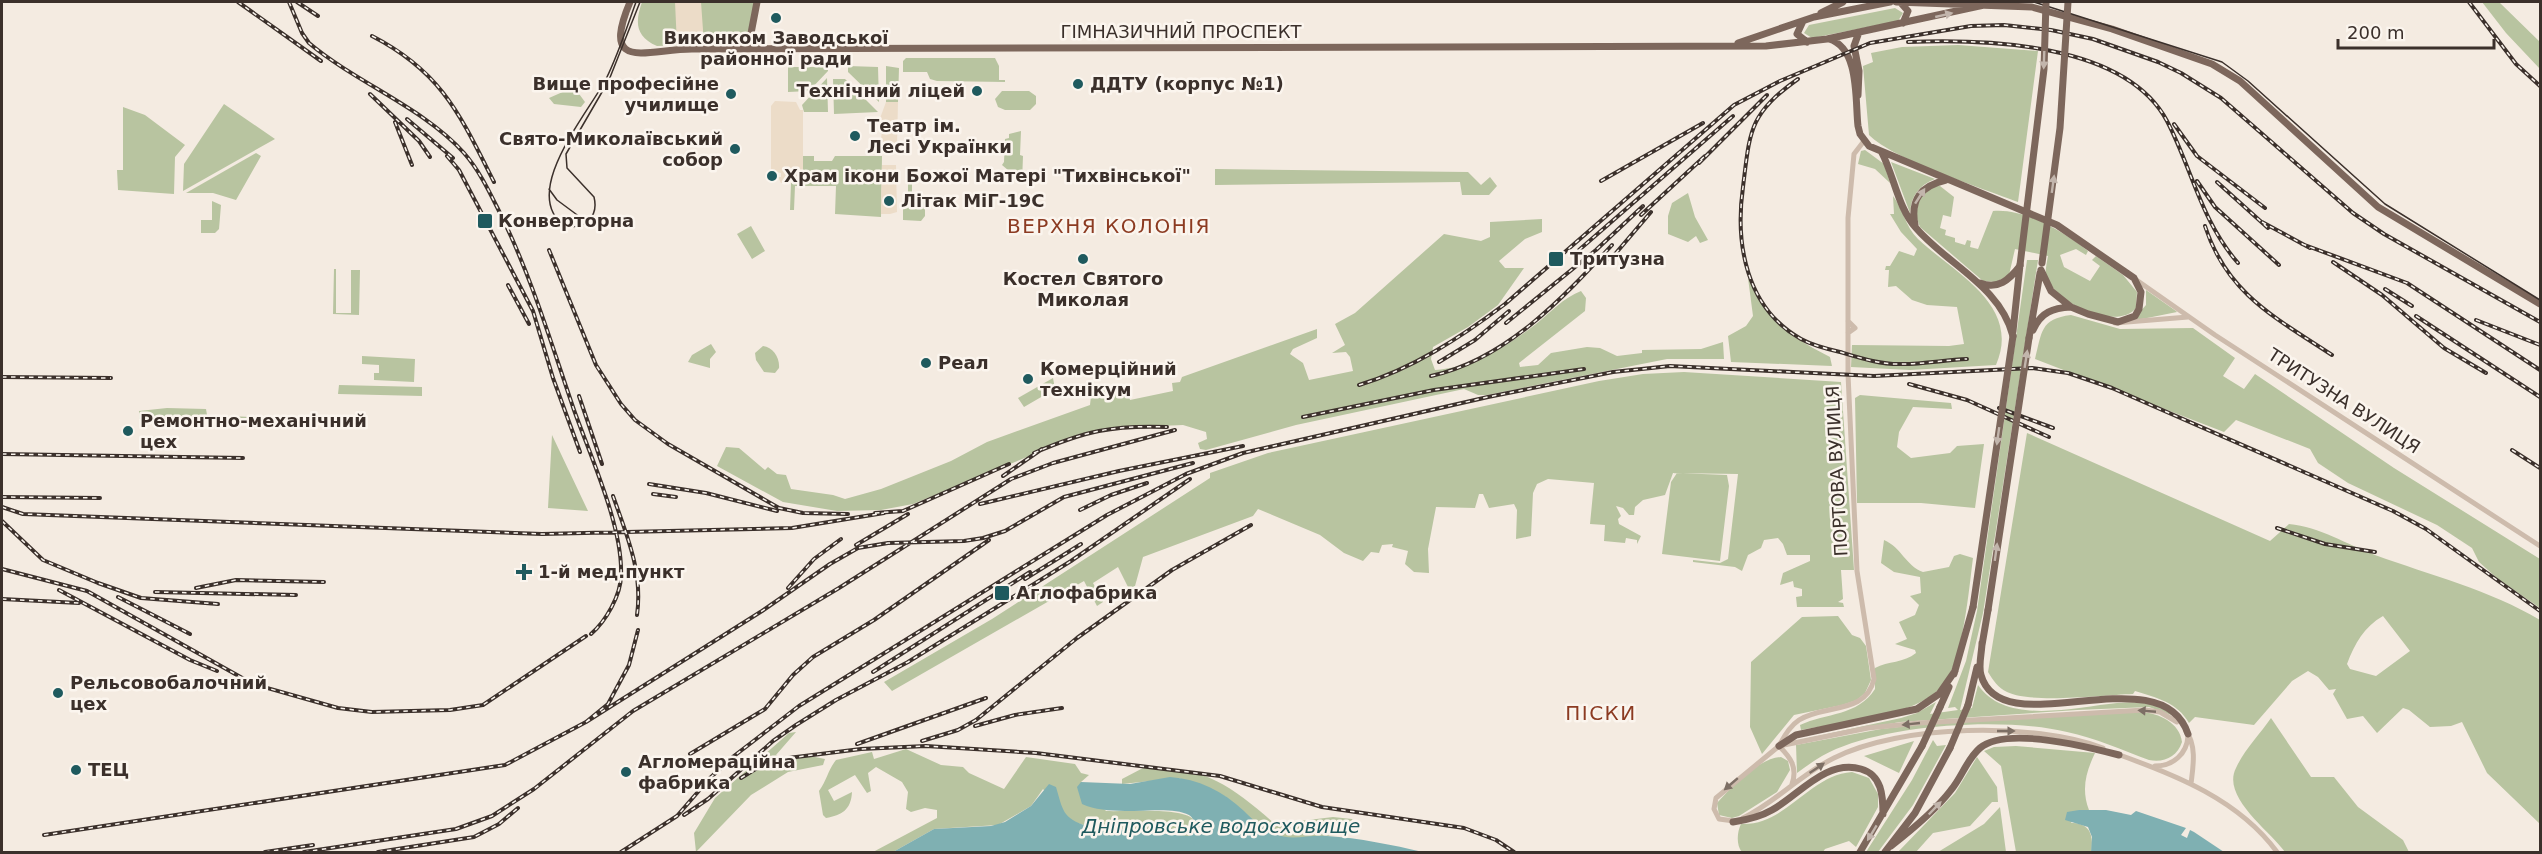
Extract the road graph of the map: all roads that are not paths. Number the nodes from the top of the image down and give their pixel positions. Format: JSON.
{"nodes":[{"id":1,"x":630,"y":2,"type":"edge"},
{"id":2,"x":757,"y":2,"type":"edge"},
{"id":3,"x":1843,"y":2,"type":"edge"},
{"id":4,"x":1890,"y":2,"type":"edge"},
{"id":5,"x":1898,"y":2,"type":"edge"},
{"id":6,"x":2046,"y":2,"type":"edge"},
{"id":7,"x":2068,"y":2,"type":"edge"},
{"id":8,"x":1984,"y":5,"type":"junction"},
{"id":9,"x":1814,"y":17,"type":"junction"},
{"id":10,"x":1803,"y":21,"type":"junction"},
{"id":11,"x":1903,"y":23,"type":"junction"},
{"id":12,"x":1859,"y":32,"type":"junction"},
{"id":13,"x":1827,"y":39,"type":"junction"},
{"id":14,"x":1807,"y":42,"type":"junction"},
{"id":15,"x":1727,"y":46,"type":"junction"},
{"id":16,"x":748,"y":49,"type":"junction"},
{"id":17,"x":1856,"y":112,"type":"junction"},
{"id":18,"x":1864,"y":141,"type":"junction"},
{"id":19,"x":1882,"y":153,"type":"junction"},
{"id":20,"x":1947,"y":180,"type":"junction"},
{"id":21,"x":1916,"y":228,"type":"junction"},
{"id":22,"x":2020,"y":265,"type":"junction"},
{"id":23,"x":2042,"y":266,"type":"junction"},
{"id":24,"x":2133,"y":278,"type":"junction"},
{"id":25,"x":1976,"y":282,"type":"junction"},
{"id":26,"x":2541,"y":304,"type":"edge"},
{"id":27,"x":2071,"y":307,"type":"junction"},
{"id":28,"x":2188,"y":317,"type":"junction"},
{"id":29,"x":2106,"y":321,"type":"junction"},
{"id":30,"x":2013,"y":336,"type":"junction"},
{"id":31,"x":2029,"y":338,"type":"junction"},
{"id":32,"x":2541,"y":546,"type":"edge"},
{"id":33,"x":1982,"y":643,"type":"junction"},
{"id":34,"x":1955,"y":671,"type":"junction"},
{"id":35,"x":2188,"y":734,"type":"junction"},
{"id":36,"x":1779,"y":746,"type":"junction"},
{"id":37,"x":2120,"y":754,"type":"junction"},
{"id":38,"x":2153,"y":766,"type":"junction"},
{"id":39,"x":2192,"y":784,"type":"junction"},
{"id":40,"x":1791,"y":785,"type":"junction"},
{"id":41,"x":1883,"y":814,"type":"junction"},
{"id":42,"x":1733,"y":822,"type":"junction"},
{"id":43,"x":1891,"y":846,"type":"junction"},
{"id":44,"x":1860,"y":852,"type":"edge"},
{"id":45,"x":1885,"y":852,"type":"edge"},
{"id":46,"x":2277,"y":852,"type":"edge"}],
"edges":[{"from":1,"to":16,"type":"main road","name":"ГІМНАЗИЧНИЙ ПРОСПЕКТ"},
{"from":2,"to":16,"type":"main road"},
{"from":3,"to":9,"type":"main road"},
{"from":4,"to":9,"type":"main road"},
{"from":5,"to":8,"type":"main road"},
{"from":5,"to":11,"type":"main road"},
{"from":6,"to":22,"type":"main road","one_way":true,"bridge":true},
{"from":23,"to":7,"type":"main road","one_way":true,"bridge":true},
{"from":11,"to":8,"type":"main road","name":"ГІМНАЗИЧНИЙ ПРОСПЕКТ","one_way":true},
{"from":8,"to":26,"type":"main road"},
{"from":9,"to":10,"type":"main road","name":"ГІМНАЗИЧНИЙ ПРОСПЕКТ"},
{"from":10,"to":14,"type":"main road"},
{"from":10,"to":15,"type":"main road","name":"ГІМНАЗИЧНИЙ ПРОСПЕКТ"},
{"from":11,"to":12,"type":"main road","name":"ГІМНАЗИЧНИЙ ПРОСПЕКТ"},
{"from":12,"to":13,"type":"main road","name":"ГІМНАЗИЧНИЙ ПРОСПЕКТ"},
{"from":12,"to":17,"type":"main road"},
{"from":13,"to":14,"type":"main road","name":"ГІМНАЗИЧНИЙ ПРОСПЕКТ"},
{"from":13,"to":17,"type":"main road"},
{"from":14,"to":15,"type":"main road","name":"ГІМНАЗИЧНИЙ ПРОСПЕКТ"},
{"from":15,"to":16,"type":"main road","name":"ГІМНАЗИЧНИЙ ПРОСПЕКТ"},
{"from":17,"to":18,"type":"main road"},
{"from":18,"to":19,"type":"main road"},
{"from":18,"to":36,"type":"street","name":"ПОРТОВА ВУЛИЦЯ"},
{"from":19,"to":20,"type":"main road"},
{"from":19,"to":21,"type":"main road"},
{"from":21,"to":20,"type":"main road","one_way":true},
{"from":20,"to":24,"type":"main road"},
{"from":21,"to":25,"type":"main road"},
{"from":22,"to":25,"type":"main road"},
{"from":22,"to":30,"type":"main road"},
{"from":23,"to":27,"type":"main road"},
{"from":23,"to":31,"type":"main road"},
{"from":24,"to":28,"type":"street","name":"ТРИТУЗНА ВУЛИЦЯ"},
{"from":24,"to":29,"type":"main road"},
{"from":25,"to":30,"type":"main road"},
{"from":27,"to":29,"type":"main road"},
{"from":27,"to":31,"type":"main road"},
{"from":28,"to":29,"type":"street"},
{"from":28,"to":32,"type":"street","name":"ТРИТУЗНА ВУЛИЦЯ"},
{"from":30,"to":34,"type":"main road","one_way":true,"bridge":true},
{"from":33,"to":31,"type":"main road","one_way":true,"bridge":true},
{"from":33,"to":35,"type":"main road"},
{"from":33,"to":43,"type":"main road","bridge":true},
{"from":34,"to":36,"type":"main road"},
{"from":34,"to":41,"type":"main road","bridge":true},
{"from":35,"to":36,"type":"street","one_way":true},
{"from":35,"to":38,"type":"street"},
{"from":35,"to":39,"type":"street"},
{"from":36,"to":40,"type":"street"},
{"from":36,"to":42,"type":"street","one_way":true},
{"from":37,"to":38,"type":"street"},
{"from":40,"to":37,"type":"street","one_way":true},
{"from":43,"to":37,"type":"main road","one_way":true},
{"from":38,"to":39,"type":"street"},
{"from":39,"to":46,"type":"street"},
{"from":40,"to":42,"type":"street"},
{"from":41,"to":42,"type":"main road"},
{"from":41,"to":44,"type":"main road","one_way":true},
{"from":43,"to":45,"type":"main road"}]}
